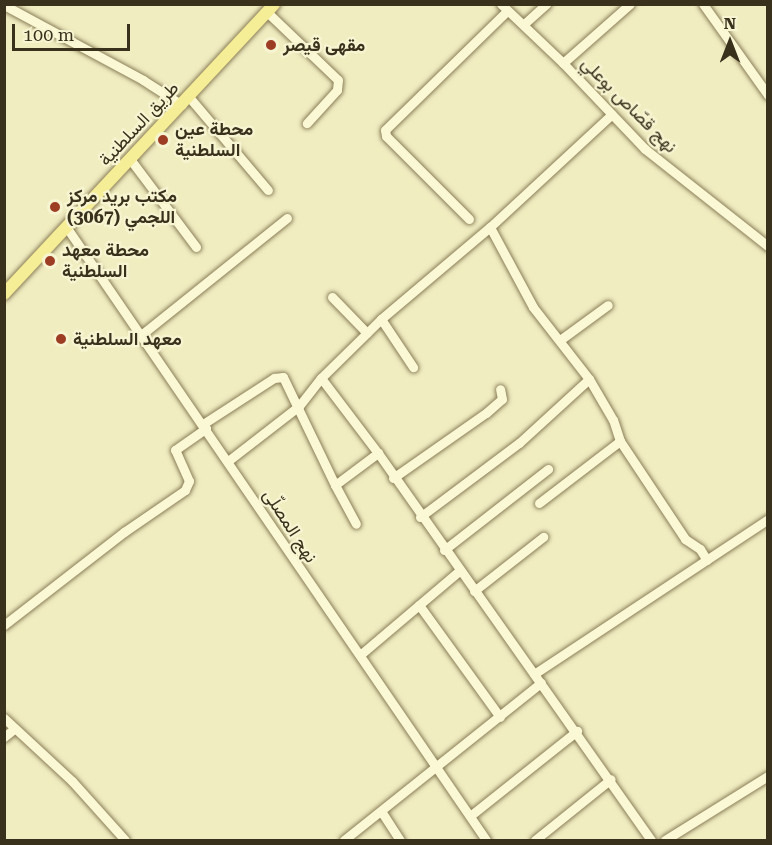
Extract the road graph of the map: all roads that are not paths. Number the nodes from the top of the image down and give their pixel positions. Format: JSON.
{"nodes":[{"id":1,"x":546,"y":4,"type":"edge"},
{"id":2,"x":630,"y":4,"type":"edge"},
{"id":3,"x":703,"y":4,"type":"edge"},
{"id":4,"x":4,"y":5,"type":"edge"},
{"id":5,"x":268,"y":8,"type":"edge"},
{"id":6,"x":504,"y":8,"type":"edge"},
{"id":7,"x":524,"y":24,"type":"junction"},
{"id":8,"x":563,"y":63,"type":"junction"},
{"id":9,"x":766,"y":90,"type":"edge"},
{"id":10,"x":185,"y":101,"type":"junction"},
{"id":11,"x":612,"y":114,"type":"junction"},
{"id":12,"x":307,"y":123,"type":"dead end"},
{"id":13,"x":130,"y":159,"type":"junction"},
{"id":14,"x":268,"y":190,"type":"dead end"},
{"id":15,"x":287,"y":218,"type":"dead end"},
{"id":16,"x":469,"y":219,"type":"dead end"},
{"id":17,"x":490,"y":227,"type":"junction"},
{"id":18,"x":67,"y":228,"type":"junction"},
{"id":19,"x":768,"y":246,"type":"edge"},
{"id":20,"x":196,"y":247,"type":"dead end"},
{"id":21,"x":5,"y":292,"type":"edge"},
{"id":22,"x":332,"y":297,"type":"dead end"},
{"id":23,"x":608,"y":305,"type":"dead end"},
{"id":24,"x":381,"y":319,"type":"junction"},
{"id":25,"x":367,"y":333,"type":"junction"},
{"id":26,"x":141,"y":335,"type":"junction"},
{"id":27,"x":560,"y":340,"type":"junction"},
{"id":28,"x":413,"y":367,"type":"dead end"},
{"id":29,"x":321,"y":378,"type":"junction"},
{"id":30,"x":589,"y":379,"type":"junction"},
{"id":31,"x":500,"y":389,"type":"dead end"},
{"id":32,"x":299,"y":406,"type":"junction"},
{"id":33,"x":204,"y":426,"type":"junction"},
{"id":34,"x":620,"y":441,"type":"junction"},
{"id":35,"x":378,"y":453,"type":"junction"},
{"id":36,"x":228,"y":461,"type":"junction"},
{"id":37,"x":548,"y":469,"type":"dead end"},
{"id":38,"x":393,"y":478,"type":"junction"},
{"id":39,"x":335,"y":485,"type":"junction"},
{"id":40,"x":539,"y":503,"type":"dead end"},
{"id":41,"x":420,"y":517,"type":"junction"},
{"id":42,"x":768,"y":519,"type":"edge"},
{"id":43,"x":356,"y":524,"type":"dead end"},
{"id":44,"x":543,"y":537,"type":"dead end"},
{"id":45,"x":444,"y":550,"type":"junction"},
{"id":46,"x":707,"y":560,"type":"junction"},
{"id":47,"x":459,"y":571,"type":"junction"},
{"id":48,"x":474,"y":591,"type":"junction"},
{"id":49,"x":419,"y":605,"type":"junction"},
{"id":50,"x":4,"y":625,"type":"edge"},
{"id":51,"x":360,"y":655,"type":"junction"},
{"id":52,"x":534,"y":674,"type":"junction"},
{"id":53,"x":541,"y":683,"type":"junction"},
{"id":54,"x":500,"y":717,"type":"junction"},
{"id":55,"x":4,"y":718,"type":"edge"},
{"id":56,"x":14,"y":729,"type":"junction"},
{"id":57,"x":577,"y":731,"type":"junction"},
{"id":58,"x":4,"y":737,"type":"edge"},
{"id":59,"x":437,"y":766,"type":"junction"},
{"id":60,"x":768,"y":776,"type":"edge"},
{"id":61,"x":610,"y":779,"type":"junction"},
{"id":62,"x":381,"y":811,"type":"junction"},
{"id":63,"x":470,"y":816,"type":"junction"},
{"id":64,"x":124,"y":840,"type":"edge"},
{"id":65,"x":344,"y":840,"type":"edge"},
{"id":66,"x":400,"y":840,"type":"edge"},
{"id":67,"x":486,"y":840,"type":"edge"},
{"id":68,"x":535,"y":840,"type":"edge"},
{"id":69,"x":651,"y":840,"type":"edge"},
{"id":70,"x":665,"y":840,"type":"edge"}],
"edges":[{"from":1,"to":7,"type":"street"},
{"from":2,"to":8,"type":"street"},
{"from":3,"to":9,"type":"street"},
{"from":4,"to":10,"type":"street"},
{"from":5,"to":10,"type":"main road","name":"طريق السلطنية"},
{"from":5,"to":12,"type":"street"},
{"from":6,"to":7,"type":"street","name":"نهج قصّاص بوعلي"},
{"from":6,"to":16,"type":"street"},
{"from":7,"to":8,"type":"street","name":"نهج قصّاص بوعلي"},
{"from":8,"to":11,"type":"street","name":"نهج قصّاص بوعلي"},
{"from":10,"to":13,"type":"main road","name":"طريق السلطنية"},
{"from":10,"to":14,"type":"street"},
{"from":11,"to":17,"type":"street"},
{"from":11,"to":19,"type":"street","name":"نهج قصّاص بوعلي"},
{"from":13,"to":18,"type":"main road","name":"طريق السلطنية"},
{"from":13,"to":20,"type":"street"},
{"from":15,"to":26,"type":"street"},
{"from":17,"to":24,"type":"street"},
{"from":17,"to":27,"type":"street"},
{"from":18,"to":21,"type":"main road","name":"طريق السلطنية"},
{"from":18,"to":26,"type":"street","name":"نهج المصلّى"},
{"from":22,"to":25,"type":"street"},
{"from":23,"to":27,"type":"street"},
{"from":24,"to":25,"type":"street"},
{"from":24,"to":28,"type":"street"},
{"from":25,"to":29,"type":"street"},
{"from":26,"to":33,"type":"street","name":"نهج المصلّى"},
{"from":27,"to":30,"type":"street"},
{"from":29,"to":32,"type":"street"},
{"from":29,"to":35,"type":"street"},
{"from":30,"to":34,"type":"street"},
{"from":30,"to":41,"type":"street"},
{"from":31,"to":38,"type":"street"},
{"from":32,"to":33,"type":"street"},
{"from":32,"to":36,"type":"street"},
{"from":32,"to":39,"type":"street"},
{"from":33,"to":36,"type":"street","name":"نهج المصلّى"},
{"from":33,"to":50,"type":"street"},
{"from":34,"to":40,"type":"street"},
{"from":34,"to":46,"type":"street"},
{"from":35,"to":38,"type":"street"},
{"from":35,"to":39,"type":"street"},
{"from":36,"to":51,"type":"street","name":"نهج المصلّى"},
{"from":37,"to":45,"type":"street"},
{"from":38,"to":41,"type":"street"},
{"from":39,"to":43,"type":"street"},
{"from":41,"to":45,"type":"street"},
{"from":42,"to":46,"type":"street"},
{"from":44,"to":48,"type":"street"},
{"from":45,"to":47,"type":"street"},
{"from":46,"to":52,"type":"street"},
{"from":47,"to":48,"type":"street"},
{"from":47,"to":49,"type":"street"},
{"from":48,"to":52,"type":"street"},
{"from":49,"to":51,"type":"street"},
{"from":49,"to":54,"type":"street"},
{"from":51,"to":59,"type":"street","name":"نهج المصلّى"},
{"from":52,"to":53,"type":"street"},
{"from":53,"to":54,"type":"street"},
{"from":53,"to":57,"type":"street"},
{"from":54,"to":59,"type":"street"},
{"from":55,"to":56,"type":"street"},
{"from":56,"to":58,"type":"street"},
{"from":56,"to":64,"type":"street"},
{"from":57,"to":61,"type":"street"},
{"from":57,"to":63,"type":"street"},
{"from":59,"to":62,"type":"street"},
{"from":59,"to":63,"type":"street","name":"نهج المصلّى"},
{"from":60,"to":70,"type":"street"},
{"from":61,"to":68,"type":"street"},
{"from":61,"to":69,"type":"street"},
{"from":62,"to":65,"type":"street"},
{"from":62,"to":66,"type":"street"},
{"from":63,"to":67,"type":"street","name":"نهج المصلّى"}]}
